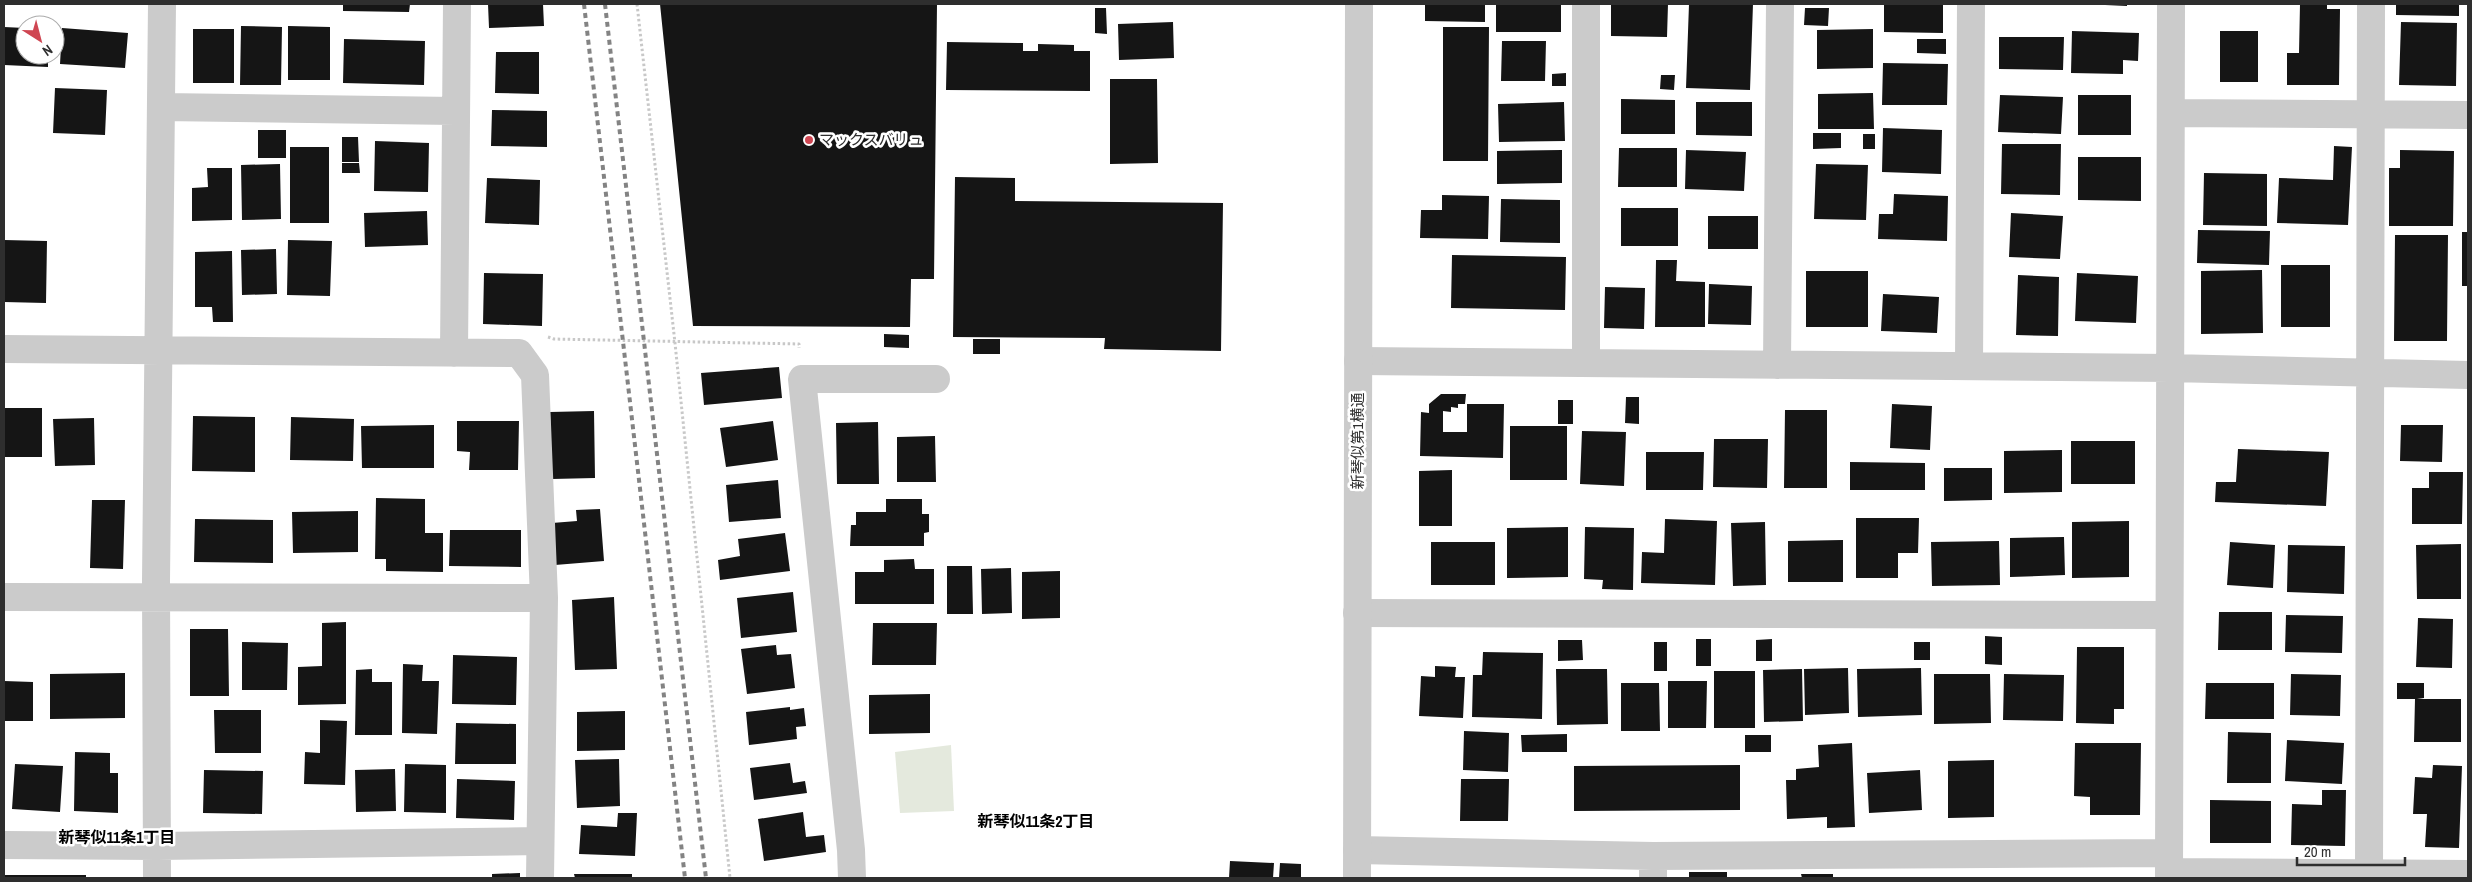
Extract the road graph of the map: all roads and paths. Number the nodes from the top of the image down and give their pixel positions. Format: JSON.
{"nodes":[{"id":1,"x":162,"y":4,"type":"edge"},
{"id":2,"x":458,"y":4,"type":"edge"},
{"id":3,"x":637,"y":4,"type":"edge"},
{"id":4,"x":1360,"y":4,"type":"edge"},
{"id":5,"x":1586,"y":4,"type":"edge"},
{"id":6,"x":1780,"y":4,"type":"edge"},
{"id":7,"x":1971,"y":4,"type":"edge"},
{"id":8,"x":2171,"y":4,"type":"edge"},
{"id":9,"x":2372,"y":4,"type":"edge"},
{"id":10,"x":162,"y":107,"type":"junction"},
{"id":11,"x":455,"y":111,"type":"junction"},
{"id":12,"x":2170,"y":113,"type":"junction"},
{"id":13,"x":2371,"y":115,"type":"junction"},
{"id":14,"x":2468,"y":115,"type":"edge"},
{"id":15,"x":546,"y":336,"type":"dead end"},
{"id":16,"x":675,"y":343,"type":"junction"},
{"id":17,"x":4,"y":349,"type":"edge"},
{"id":18,"x":158,"y":351,"type":"junction"},
{"id":19,"x":799,"y":351,"type":"dead end"},
{"id":20,"x":454,"y":353,"type":"junction"},
{"id":21,"x":1358,"y":361,"type":"junction"},
{"id":22,"x":1586,"y":363,"type":"junction"},
{"id":23,"x":1778,"y":365,"type":"junction"},
{"id":24,"x":1969,"y":366,"type":"junction"},
{"id":25,"x":2170,"y":368,"type":"junction"},
{"id":26,"x":2369,"y":374,"type":"junction"},
{"id":27,"x":2468,"y":375,"type":"edge"},
{"id":28,"x":936,"y":379,"type":"dead end"},
{"id":29,"x":156,"y":596,"type":"junction"},
{"id":30,"x":4,"y":598,"type":"edge"},
{"id":31,"x":544,"y":598,"type":"junction"},
{"id":32,"x":1357,"y":613,"type":"junction"},
{"id":33,"x":2169,"y":615,"type":"junction"},
{"id":34,"x":540,"y":841,"type":"junction"},
{"id":35,"x":4,"y":845,"type":"edge"},
{"id":36,"x":157,"y":846,"type":"junction"},
{"id":37,"x":1357,"y":850,"type":"junction"},
{"id":38,"x":1653,"y":867,"type":"edge"},
{"id":39,"x":2169,"y":868,"type":"edge"},
{"id":40,"x":2369,"y":872,"type":"junction"},
{"id":41,"x":2468,"y":874,"type":"edge"},
{"id":42,"x":157,"y":878,"type":"edge"},
{"id":43,"x":540,"y":878,"type":"edge"},
{"id":44,"x":730,"y":878,"type":"edge"},
{"id":45,"x":852,"y":878,"type":"edge"},
{"id":46,"x":1357,"y":878,"type":"edge"}],
"edges":[{"from":1,"to":10,"type":"street"},
{"from":2,"to":11,"type":"street"},
{"from":3,"to":16,"type":"path"},
{"from":4,"to":21,"type":"street","name":"新琴似第1横通"},
{"from":5,"to":22,"type":"street"},
{"from":6,"to":23,"type":"street"},
{"from":7,"to":24,"type":"street"},
{"from":8,"to":12,"type":"street"},
{"from":9,"to":13,"type":"street"},
{"from":10,"to":11,"type":"street"},
{"from":10,"to":18,"type":"street"},
{"from":11,"to":20,"type":"street"},
{"from":12,"to":13,"type":"street"},
{"from":12,"to":25,"type":"street"},
{"from":13,"to":14,"type":"street"},
{"from":13,"to":26,"type":"street"},
{"from":15,"to":16,"type":"path"},
{"from":16,"to":19,"type":"path"},
{"from":16,"to":44,"type":"path"},
{"from":17,"to":18,"type":"street"},
{"from":18,"to":20,"type":"street"},
{"from":18,"to":29,"type":"street"},
{"from":20,"to":31,"type":"street"},
{"from":21,"to":22,"type":"street"},
{"from":21,"to":32,"type":"street","name":"新琴似第1横通"},
{"from":22,"to":23,"type":"street"},
{"from":23,"to":24,"type":"street"},
{"from":24,"to":25,"type":"street"},
{"from":25,"to":26,"type":"street"},
{"from":25,"to":33,"type":"street"},
{"from":26,"to":27,"type":"street"},
{"from":26,"to":40,"type":"street"},
{"from":28,"to":45,"type":"street"},
{"from":29,"to":30,"type":"street"},
{"from":29,"to":31,"type":"street"},
{"from":29,"to":36,"type":"street"},
{"from":31,"to":34,"type":"street"},
{"from":32,"to":33,"type":"street"},
{"from":32,"to":37,"type":"street","name":"新琴似第1横通"},
{"from":33,"to":39,"type":"street"},
{"from":34,"to":36,"type":"street"},
{"from":34,"to":43,"type":"street"},
{"from":35,"to":36,"type":"street"},
{"from":36,"to":42,"type":"street"},
{"from":37,"to":38,"type":"street"},
{"from":37,"to":46,"type":"street","name":"新琴似第1横通"},
{"from":38,"to":39,"type":"street"},
{"from":39,"to":40,"type":"street"},
{"from":40,"to":41,"type":"street"}]}
